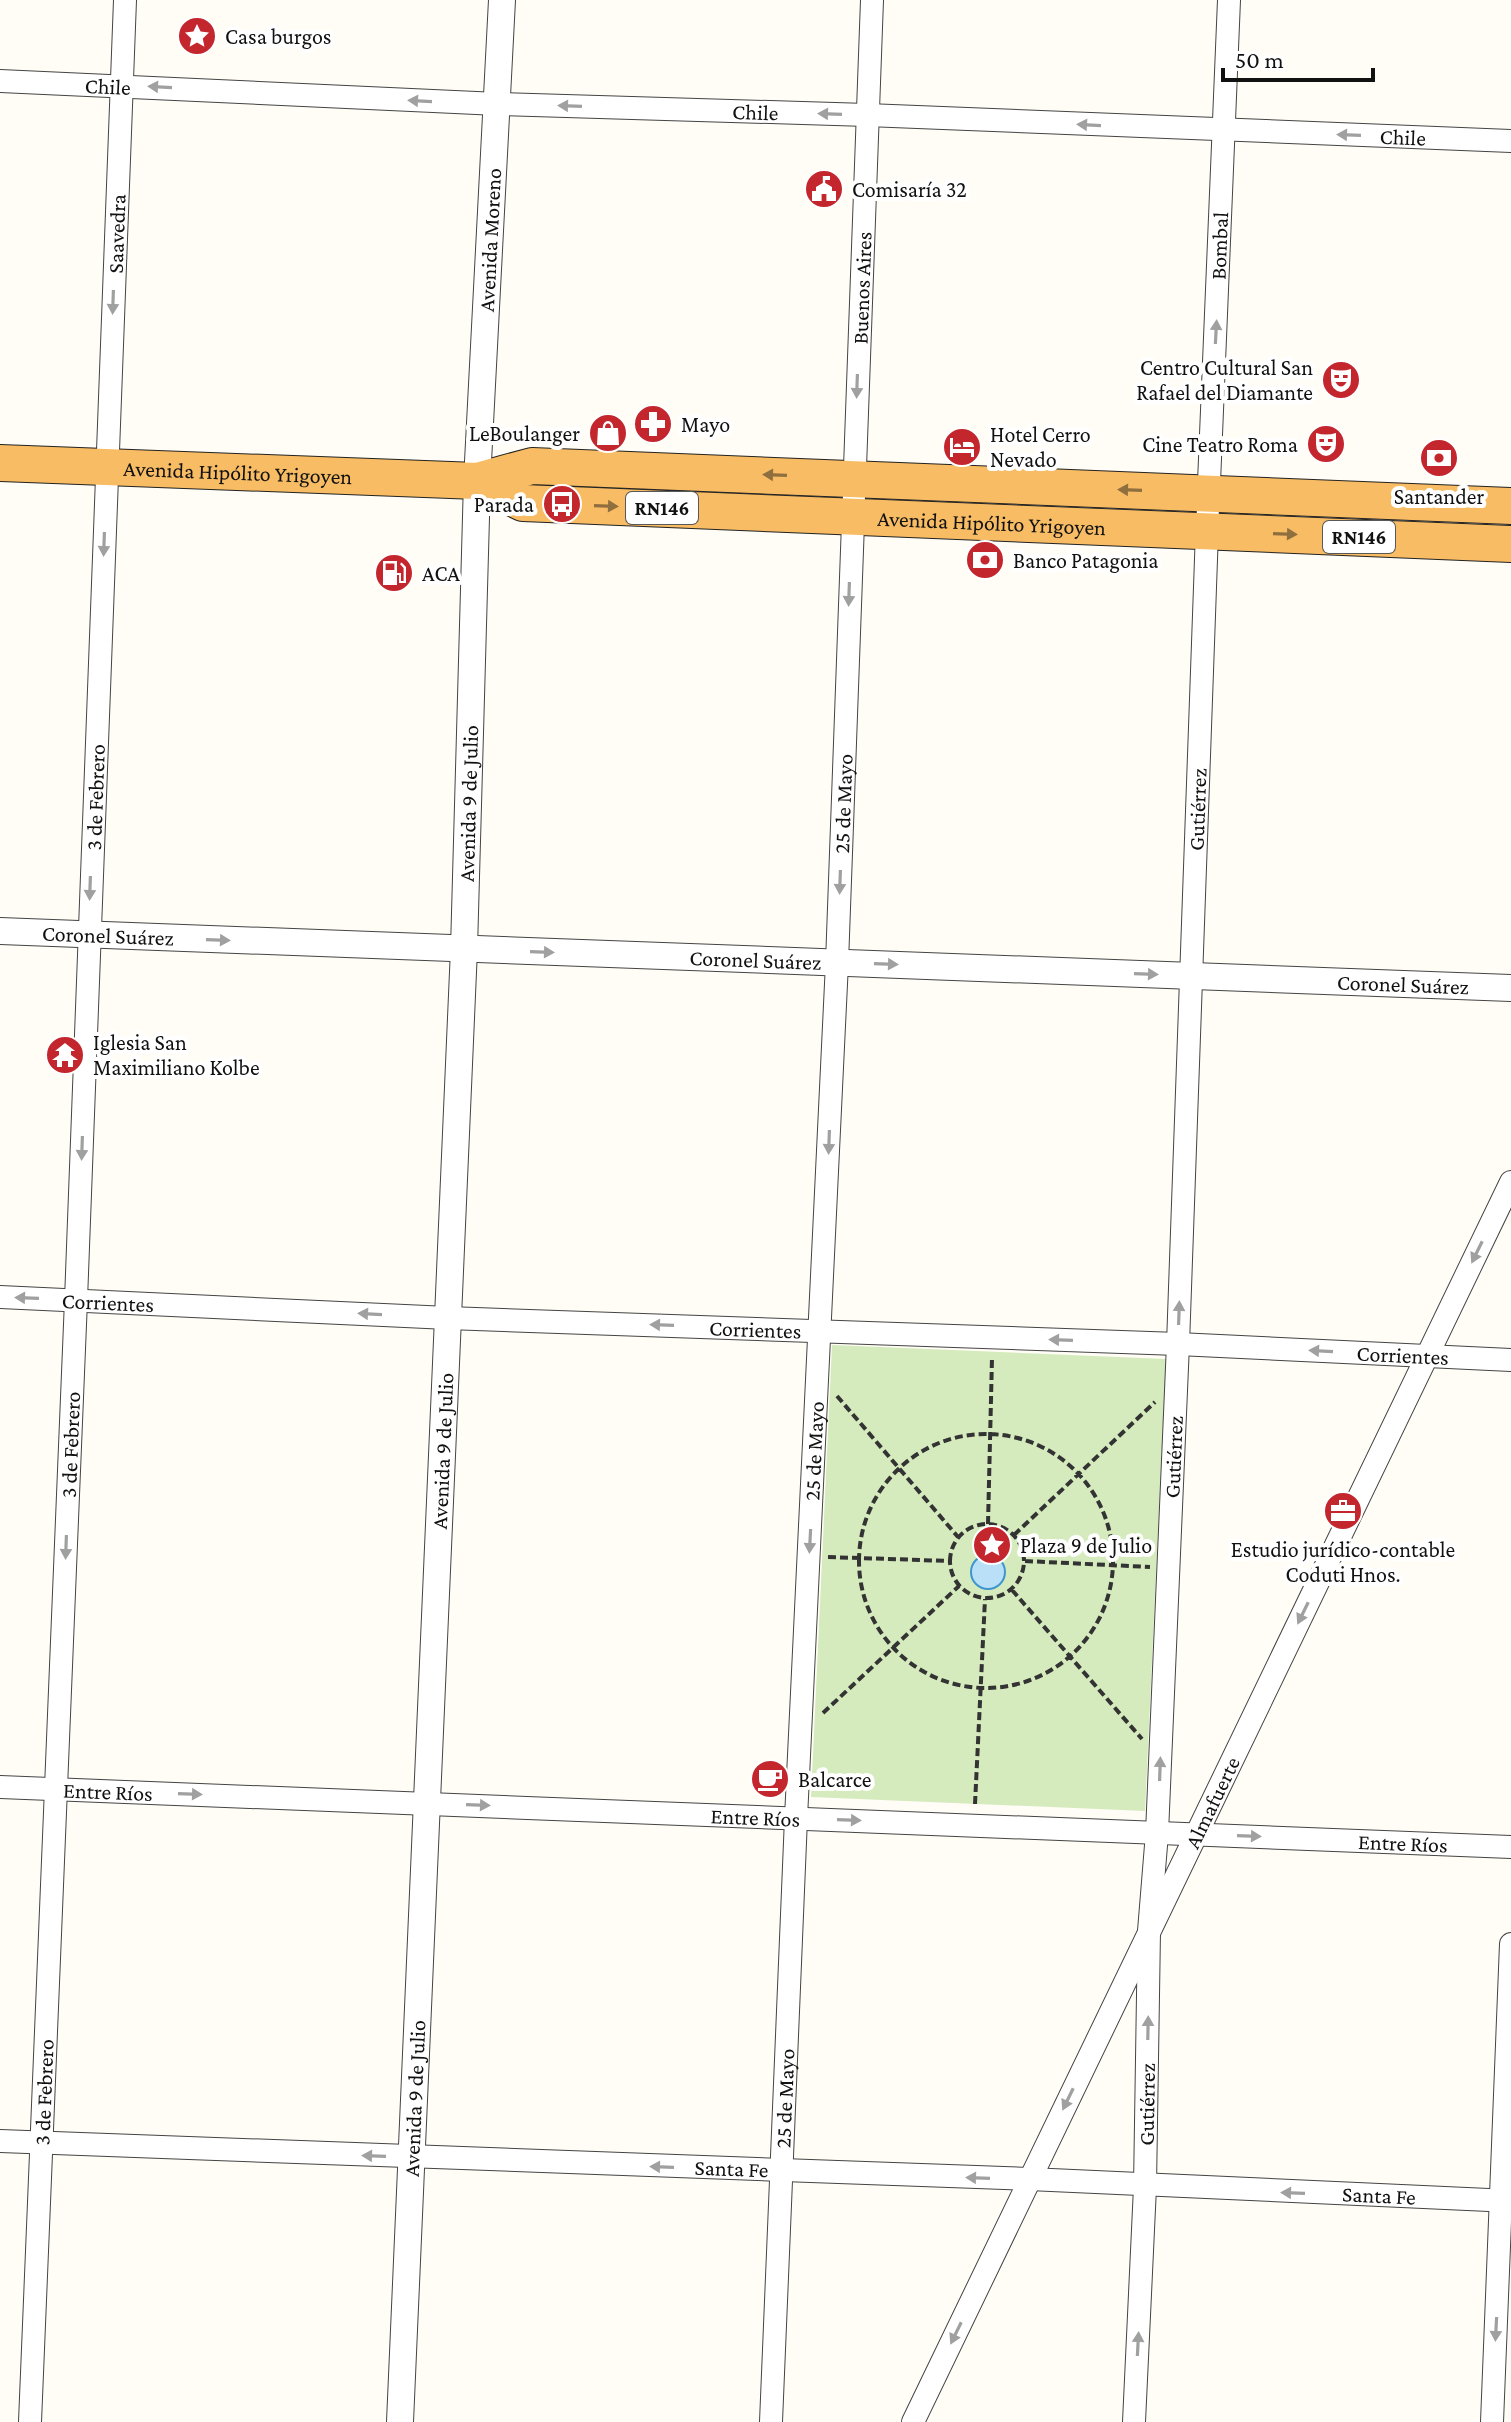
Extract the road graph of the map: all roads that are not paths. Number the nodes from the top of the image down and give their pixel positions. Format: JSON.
{"nodes":[{"id":1,"x":125,"y":0,"type":"edge"},
{"id":2,"x":502,"y":0,"type":"edge"},
{"id":3,"x":872,"y":0,"type":"edge"},
{"id":4,"x":1229,"y":0,"type":"edge"},
{"id":5,"x":0,"y":81,"type":"edge"},
{"id":6,"x":122,"y":86,"type":"junction"},
{"id":7,"x":498,"y":104,"type":"junction"},
{"id":8,"x":867,"y":115,"type":"junction"},
{"id":9,"x":1225,"y":131,"type":"junction"},
{"id":10,"x":1511,"y":141,"type":"edge"},
{"id":11,"x":0,"y":463,"type":"edge"},
{"id":12,"x":107,"y":466,"type":"junction"},
{"id":13,"x":853,"y":479,"type":"junction"},
{"id":14,"x":477,"y":481,"type":"junction"},
{"id":15,"x":1208,"y":493,"type":"junction"},
{"id":16,"x":1511,"y":506,"type":"edge"},
{"id":17,"x":852,"y":516,"type":"junction"},
{"id":18,"x":1207,"y":531,"type":"junction"},
{"id":19,"x":1511,"y":544,"type":"edge"},
{"id":20,"x":0,"y":931,"type":"edge"},
{"id":21,"x":89,"y":935,"type":"junction"},
{"id":22,"x":464,"y":949,"type":"junction"},
{"id":23,"x":837,"y":963,"type":"junction"},
{"id":24,"x":1191,"y":976,"type":"junction"},
{"id":25,"x":1511,"y":988,"type":"edge"},
{"id":26,"x":1511,"y":1182,"type":"edge"},
{"id":27,"x":0,"y":1297,"type":"edge"},
{"id":28,"x":76,"y":1300,"type":"junction"},
{"id":29,"x":448,"y":1318,"type":"junction"},
{"id":30,"x":821,"y":1330,"type":"junction"},
{"id":31,"x":1178,"y":1344,"type":"junction"},
{"id":32,"x":1427,"y":1356,"type":"junction"},
{"id":33,"x":1511,"y":1360,"type":"edge"},
{"id":34,"x":0,"y":1787,"type":"edge"},
{"id":35,"x":55,"y":1789,"type":"junction"},
{"id":36,"x":427,"y":1803,"type":"junction"},
{"id":37,"x":796,"y":1818,"type":"junction"},
{"id":38,"x":1157,"y":1833,"type":"junction"},
{"id":39,"x":1197,"y":1834,"type":"junction"},
{"id":40,"x":1511,"y":1847,"type":"edge"},
{"id":41,"x":1149,"y":1931,"type":"junction"},
{"id":42,"x":1511,"y":1944,"type":"edge"},
{"id":43,"x":0,"y":2141,"type":"edge"},
{"id":44,"x":43,"y":2143,"type":"junction"},
{"id":45,"x":411,"y":2157,"type":"junction"},
{"id":46,"x":781,"y":2172,"type":"junction"},
{"id":47,"x":1029,"y":2179,"type":"junction"},
{"id":48,"x":1145,"y":2187,"type":"junction"},
{"id":49,"x":1506,"y":2201,"type":"edge"},
{"id":50,"x":30,"y":2422,"type":"edge"},
{"id":51,"x":400,"y":2422,"type":"edge"},
{"id":52,"x":771,"y":2422,"type":"edge"},
{"id":53,"x":913,"y":2422,"type":"edge"},
{"id":54,"x":1134,"y":2422,"type":"edge"},
{"id":55,"x":1492,"y":2422,"type":"edge"}],
"edges":[{"from":1,"to":6,"type":"street","name":"Saavedra"},
{"from":2,"to":7,"type":"street","name":"Avenida Moreno"},
{"from":3,"to":8,"type":"street","name":"Buenos Aires"},
{"from":4,"to":9,"type":"street","name":"Bombal"},
{"from":5,"to":6,"type":"street","name":"Chile"},
{"from":7,"to":6,"type":"street","name":"Chile","one_way":true},
{"from":6,"to":12,"type":"street","name":"Saavedra","one_way":true},
{"from":8,"to":7,"type":"street","name":"Chile","one_way":true},
{"from":7,"to":14,"type":"street","name":"Avenida Moreno"},
{"from":9,"to":8,"type":"street","name":"Chile","one_way":true},
{"from":8,"to":13,"type":"street","name":"Buenos Aires","one_way":true},
{"from":10,"to":9,"type":"street","name":"Chile","one_way":true},
{"from":15,"to":9,"type":"street","name":"Bombal","one_way":true},
{"from":11,"to":12,"type":"highway","name":"Avenida Hipólito Yrigoyen","number":"RN146"},
{"from":12,"to":14,"type":"highway","name":"Avenida Hipólito Yrigoyen","number":"RN146"},
{"from":12,"to":21,"type":"street","name":"3 de Febrero","one_way":true},
{"from":13,"to":14,"type":"highway","name":"Avenida Hipólito Yrigoyen","number":"RN146","one_way":true},
{"from":15,"to":13,"type":"highway","name":"Avenida Hipólito Yrigoyen","number":"RN146","one_way":true},
{"from":13,"to":17,"type":"street","name":"25 de Mayo"},
{"from":14,"to":17,"type":"highway","name":"Avenida Hipólito Yrigoyen","number":"RN146","one_way":true},
{"from":14,"to":22,"type":"street","name":"Avenida 9 de Julio"},
{"from":15,"to":16,"type":"highway","name":"Avenida Hipólito Yrigoyen","number":"RN146"},
{"from":15,"to":18,"type":"street","name":"Gutiérrez"},
{"from":17,"to":18,"type":"highway","name":"Avenida Hipólito Yrigoyen","number":"RN146"},
{"from":17,"to":23,"type":"street","name":"25 de Mayo","one_way":true},
{"from":18,"to":19,"type":"highway","name":"Avenida Hipólito Yrigoyen","number":"RN146","one_way":true},
{"from":18,"to":24,"type":"street","name":"Gutiérrez"},
{"from":20,"to":21,"type":"street","name":"Coronel Suárez"},
{"from":21,"to":22,"type":"street","name":"Coronel Suárez","one_way":true},
{"from":21,"to":28,"type":"street","name":"3 de Febrero","one_way":true},
{"from":22,"to":23,"type":"street","name":"Coronel Suárez","one_way":true},
{"from":22,"to":29,"type":"street","name":"Avenida 9 de Julio"},
{"from":23,"to":24,"type":"street","name":"Coronel Suárez","one_way":true},
{"from":23,"to":30,"type":"street","name":"25 de Mayo","one_way":true},
{"from":24,"to":25,"type":"street","name":"Coronel Suárez"},
{"from":31,"to":24,"type":"street","name":"Gutiérrez","one_way":true},
{"from":26,"to":32,"type":"street","name":"Almafuerte","one_way":true},
{"from":28,"to":27,"type":"street","name":"Corrientes","one_way":true},
{"from":29,"to":28,"type":"street","name":"Corrientes","one_way":true},
{"from":28,"to":35,"type":"street","name":"3 de Febrero","one_way":true},
{"from":30,"to":29,"type":"street","name":"Corrientes","one_way":true},
{"from":29,"to":36,"type":"street","name":"Avenida 9 de Julio"},
{"from":31,"to":30,"type":"street","name":"Corrientes","one_way":true},
{"from":30,"to":37,"type":"street","name":"25 de Mayo","one_way":true},
{"from":32,"to":31,"type":"street","name":"Corrientes","one_way":true},
{"from":38,"to":31,"type":"street","name":"Gutiérrez","one_way":true},
{"from":32,"to":33,"type":"street","name":"Corrientes"},
{"from":32,"to":39,"type":"street","name":"Almafuerte","one_way":true},
{"from":34,"to":35,"type":"street","name":"Entre Ríos"},
{"from":35,"to":36,"type":"street","name":"Entre Ríos","one_way":true},
{"from":35,"to":44,"type":"street","name":"3 de Febrero"},
{"from":36,"to":37,"type":"street","name":"Entre Ríos","one_way":true},
{"from":36,"to":45,"type":"street","name":"Avenida 9 de Julio"},
{"from":37,"to":38,"type":"street","name":"Entre Ríos","one_way":true},
{"from":37,"to":46,"type":"street","name":"25 de Mayo"},
{"from":38,"to":39,"type":"street","name":"Entre Ríos"},
{"from":38,"to":41,"type":"street","name":"Gutiérrez"},
{"from":39,"to":40,"type":"street","name":"Entre Ríos","one_way":true},
{"from":39,"to":41,"type":"street","name":"Almafuerte"},
{"from":41,"to":47,"type":"street","name":"Almafuerte","one_way":true},
{"from":48,"to":41,"type":"street","name":"Gutiérrez","one_way":true},
{"from":42,"to":49,"type":"street"},
{"from":43,"to":44,"type":"street","name":"Santa Fe"},
{"from":45,"to":44,"type":"street","name":"Santa Fe","one_way":true},
{"from":44,"to":50,"type":"street","name":"3 de Febrero"},
{"from":46,"to":45,"type":"street","name":"Santa Fe","one_way":true},
{"from":45,"to":51,"type":"street","name":"Avenida 9 de Julio"},
{"from":47,"to":46,"type":"street","name":"Santa Fe","one_way":true},
{"from":46,"to":52,"type":"street","name":"25 de Mayo"},
{"from":47,"to":48,"type":"street","name":"Santa Fe"},
{"from":47,"to":53,"type":"street","name":"Almafuerte","one_way":true},
{"from":49,"to":48,"type":"street","name":"Santa Fe","one_way":true},
{"from":54,"to":48,"type":"street","name":"Gutiérrez","one_way":true},
{"from":49,"to":55,"type":"street","one_way":true}]}
